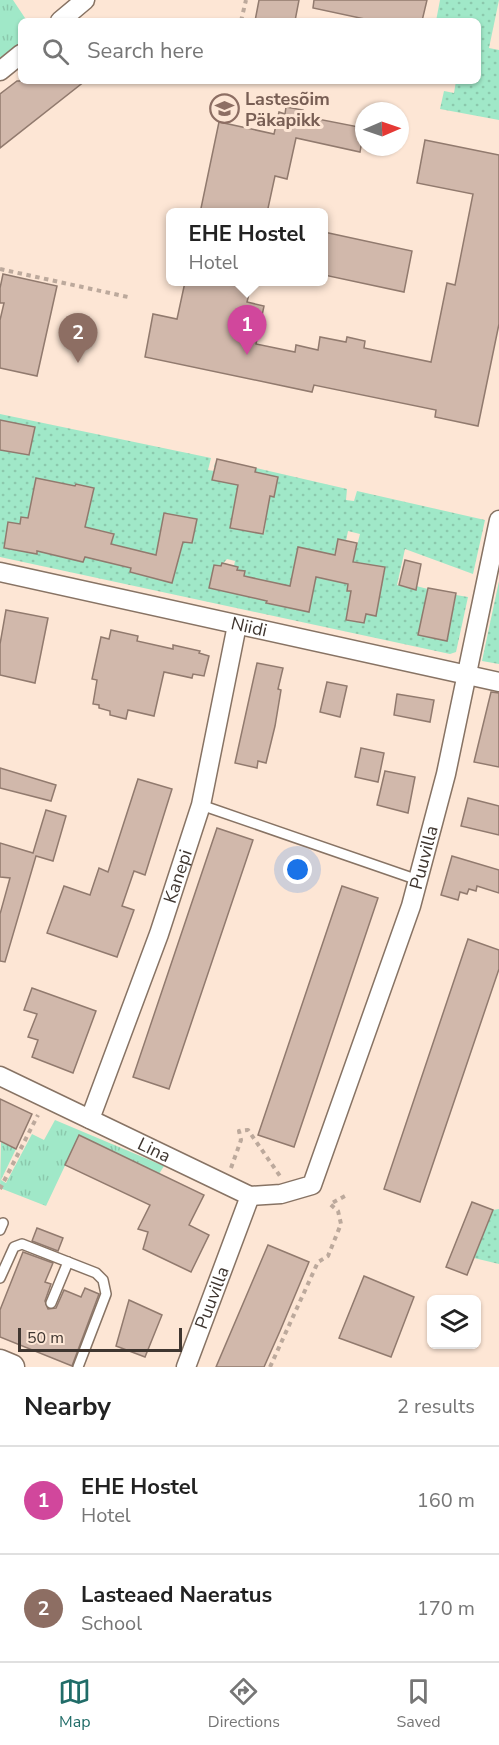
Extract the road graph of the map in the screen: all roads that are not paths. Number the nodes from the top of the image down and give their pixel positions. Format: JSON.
{"nodes":[{"id":1,"x":85,"y":0,"type":"edge"},
{"id":2,"x":64,"y":18,"type":"edge"},
{"id":3,"x":18,"y":56,"type":"edge"},
{"id":4,"x":0,"y":71,"type":"edge"},
{"id":5,"x":499,"y":520,"type":"edge"},
{"id":6,"x":0,"y":572,"type":"edge"},
{"id":7,"x":237,"y":625,"type":"junction"},
{"id":8,"x":467,"y":675,"type":"junction"},
{"id":9,"x":499,"y":682,"type":"edge"},
{"id":10,"x":201,"y":805,"type":"junction"},
{"id":11,"x":418,"y":880,"type":"junction"},
{"id":12,"x":0,"y":1076,"type":"edge"},
{"id":13,"x":90,"y":1119,"type":"junction"},
{"id":14,"x":250,"y":1197,"type":"junction"},
{"id":15,"x":68,"y":1262,"type":"junction"},
{"id":16,"x":0,"y":1278,"type":"edge"},
{"id":17,"x":51,"y":1304,"type":"dead end"},
{"id":18,"x":0,"y":1362,"type":"edge"},
{"id":19,"x":12,"y":1367,"type":"edge"},
{"id":20,"x":78,"y":1367,"type":"edge"},
{"id":21,"x":186,"y":1367,"type":"edge"}],
"edges":[{"from":1,"to":2,"type":"street"},
{"from":3,"to":4,"type":"street"},
{"from":5,"to":8,"type":"street","name":"Puuvilla"},
{"from":6,"to":7,"type":"street","name":"Niidi"},
{"from":7,"to":8,"type":"street","name":"Niidi"},
{"from":7,"to":10,"type":"street","name":"Kanepi"},
{"from":8,"to":9,"type":"street","name":"Niidi"},
{"from":8,"to":11,"type":"street","name":"Puuvilla"},
{"from":10,"to":11,"type":"lane"},
{"from":10,"to":13,"type":"street","name":"Kanepi"},
{"from":11,"to":14,"type":"street","name":"Puuvilla"},
{"from":12,"to":13,"type":"street","name":"Lina"},
{"from":13,"to":14,"type":"street","name":"Lina"},
{"from":14,"to":21,"type":"street","name":"Puuvilla"},
{"from":15,"to":16,"type":"lane"},
{"from":15,"to":17,"type":"lane"},
{"from":15,"to":20,"type":"lane"},
{"from":18,"to":19,"type":"street"}]}
